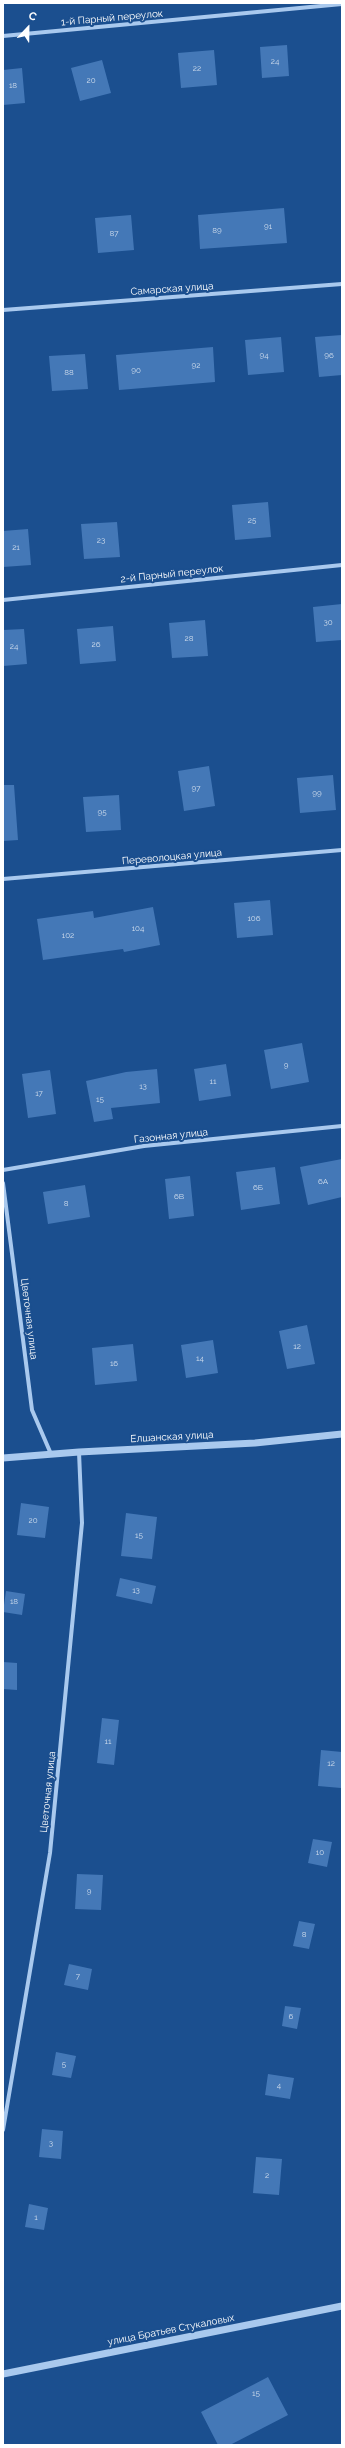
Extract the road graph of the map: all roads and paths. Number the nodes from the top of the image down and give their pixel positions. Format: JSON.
{"nodes":[{"id":1,"x":342,"y":4,"type":"edge"},
{"id":2,"x":3,"y":36,"type":"edge"},
{"id":3,"x":342,"y":284,"type":"edge"},
{"id":4,"x":3,"y":310,"type":"edge"},
{"id":5,"x":342,"y":565,"type":"edge"},
{"id":6,"x":3,"y":600,"type":"edge"},
{"id":7,"x":342,"y":850,"type":"edge"},
{"id":8,"x":3,"y":879,"type":"edge"},
{"id":9,"x":342,"y":1126,"type":"edge"},
{"id":10,"x":3,"y":1170,"type":"edge"},
{"id":11,"x":3,"y":1183,"type":"edge"},
{"id":12,"x":342,"y":1434,"type":"edge"},
{"id":13,"x":78,"y":1452,"type":"junction"},
{"id":14,"x":51,"y":1454,"type":"junction"},
{"id":15,"x":3,"y":1458,"type":"edge"},
{"id":16,"x":3,"y":2130,"type":"edge"},
{"id":17,"x":342,"y":2306,"type":"edge"},
{"id":18,"x":3,"y":2374,"type":"edge"}],
"edges":[{"from":1,"to":2,"type":"street","name":"1-й Парный переулок"},
{"from":3,"to":4,"type":"street","name":"Самарская улица"},
{"from":5,"to":6,"type":"street","name":"2-й Парный переулок"},
{"from":7,"to":8,"type":"street","name":"Переволоцкая улица"},
{"from":9,"to":10,"type":"street","name":"Газонная улица"},
{"from":11,"to":14,"type":"street","name":"Цветочная улица"},
{"from":12,"to":13,"type":"street","name":"Елшанская улица"},
{"from":13,"to":14,"type":"street","name":"Елшанская улица"},
{"from":13,"to":16,"type":"street","name":"Цветочная улица"},
{"from":14,"to":15,"type":"street","name":"Елшанская улица"},
{"from":17,"to":18,"type":"street","name":"улица Братьев Стукаловых"}]}
